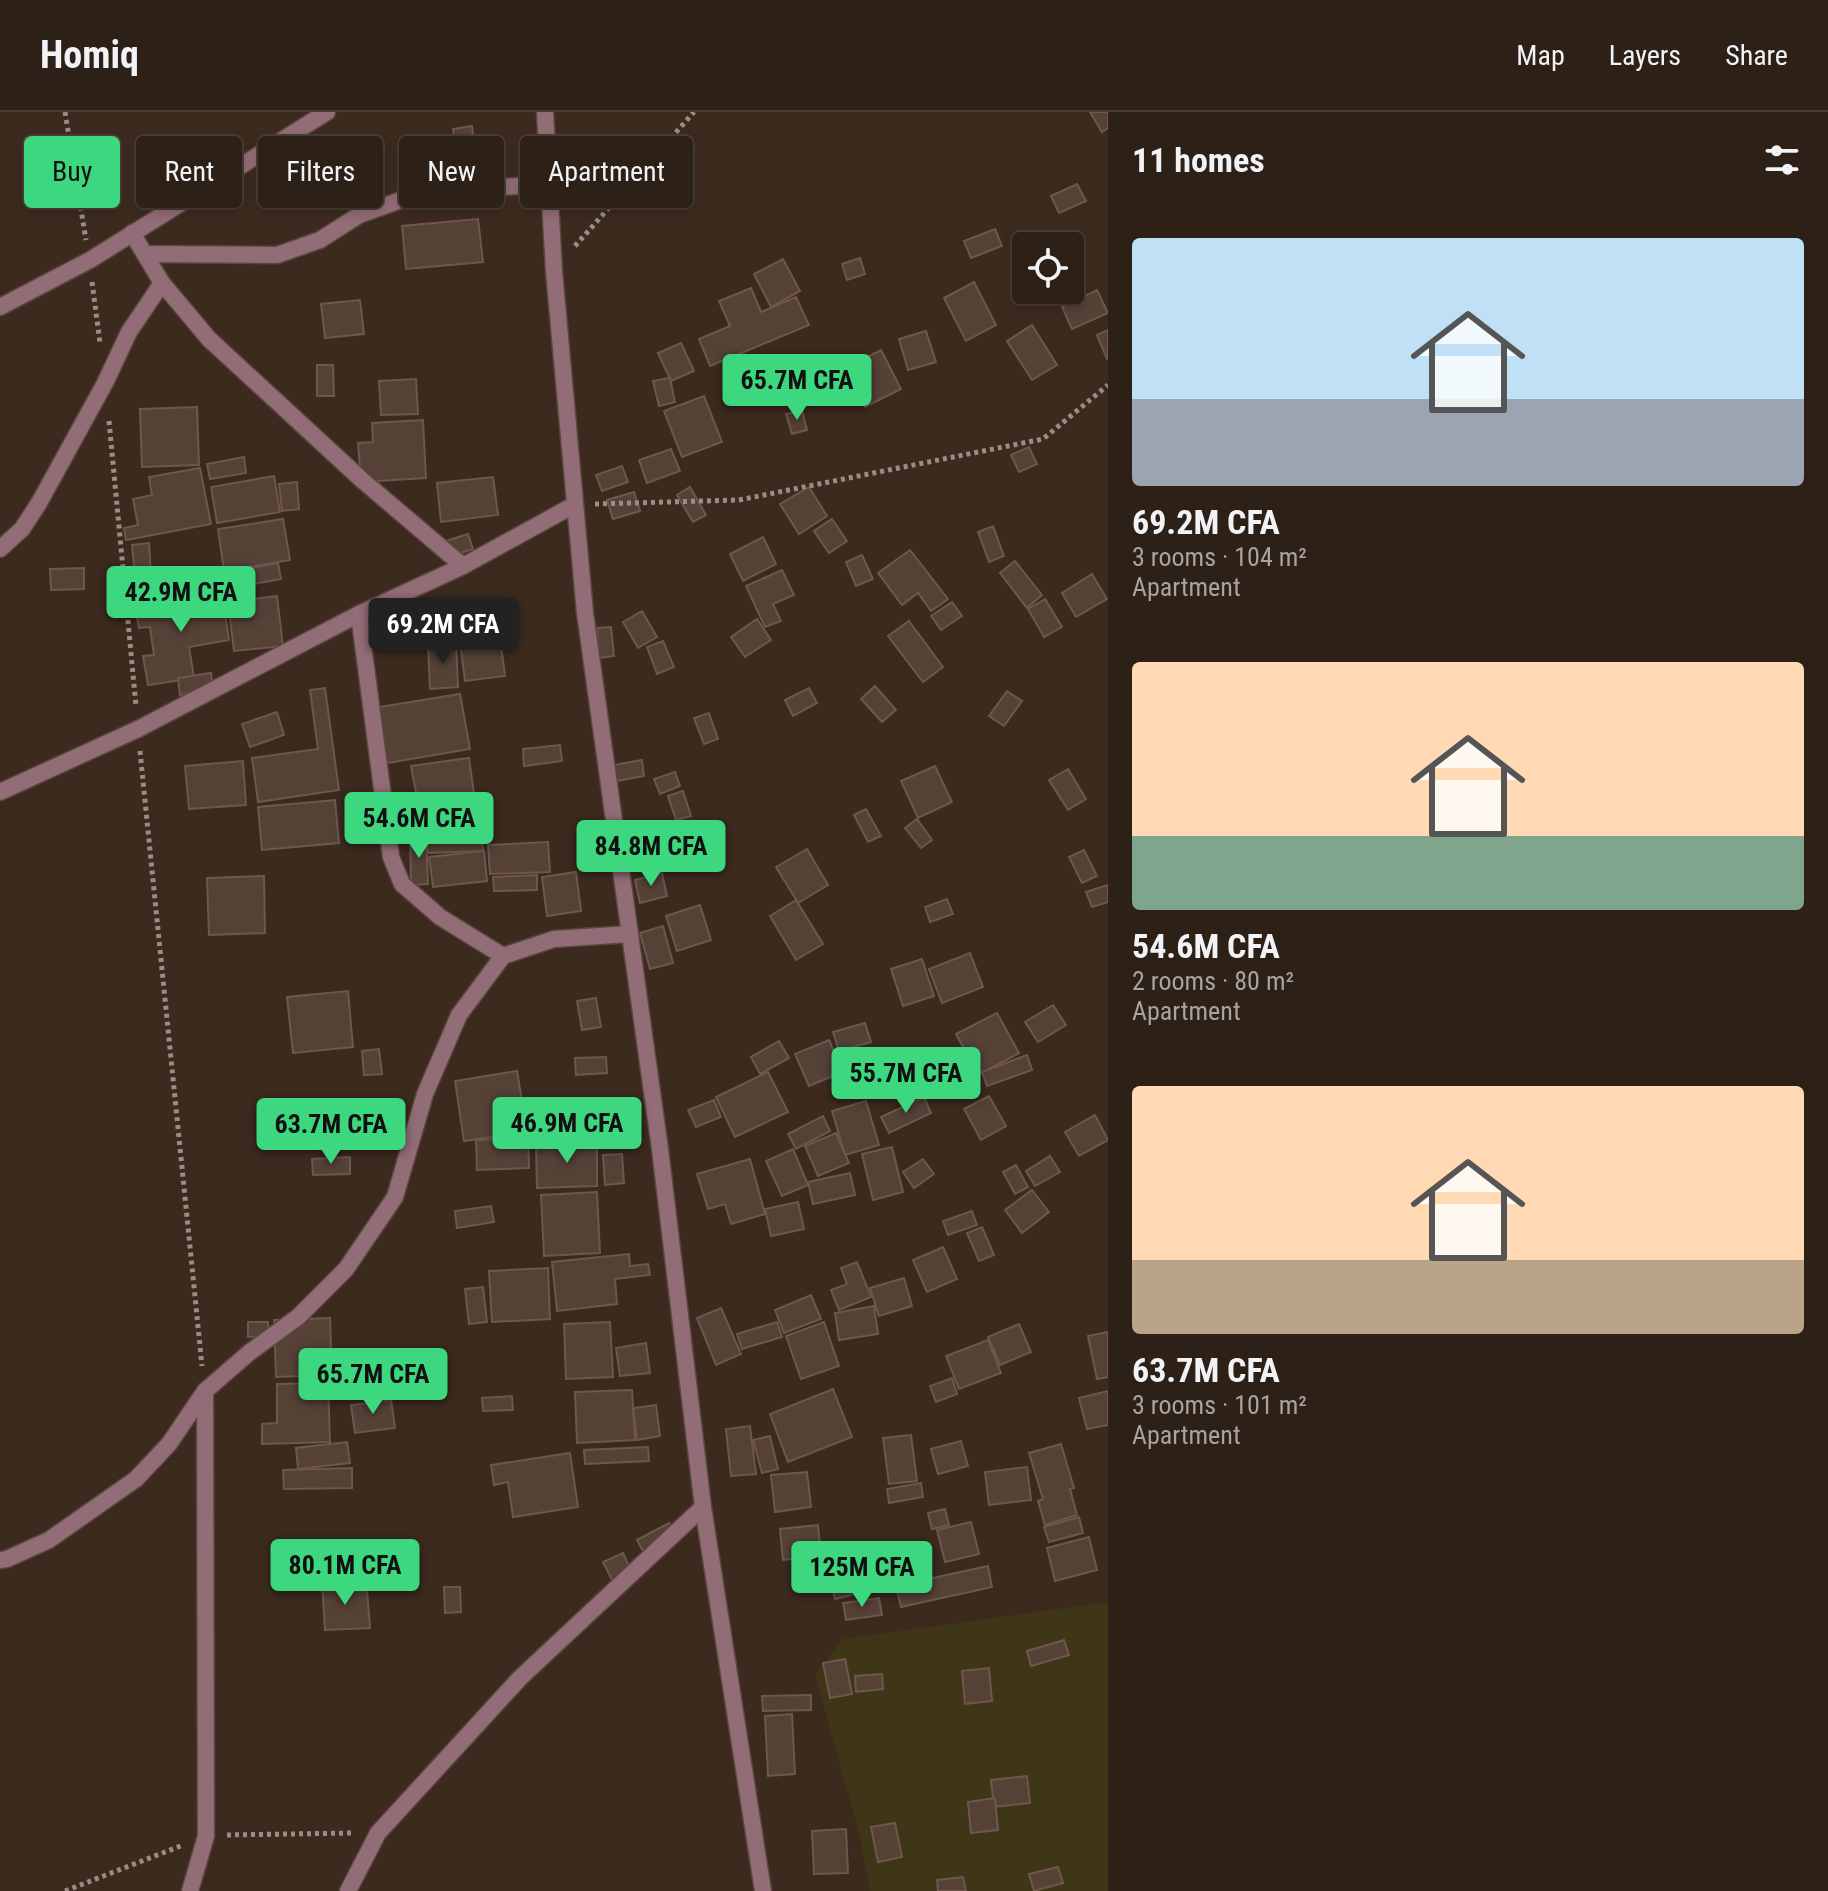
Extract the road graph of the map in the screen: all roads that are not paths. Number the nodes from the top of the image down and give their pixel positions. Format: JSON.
{"nodes":[{"id":1,"x":327,"y":112,"type":"edge"},
{"id":2,"x":545,"y":112,"type":"edge"},
{"id":3,"x":546,"y":136,"type":"edge"},
{"id":4,"x":520,"y":186,"type":"edge"},
{"id":5,"x":550,"y":208,"type":"edge"},
{"id":6,"x":132,"y":233,"type":"junction"},
{"id":7,"x":146,"y":254,"type":"junction"},
{"id":8,"x":162,"y":283,"type":"junction"},
{"id":9,"x":0,"y":307,"type":"edge"},
{"id":10,"x":574,"y":505,"type":"junction"},
{"id":11,"x":0,"y":549,"type":"edge"},
{"id":12,"x":463,"y":566,"type":"junction"},
{"id":13,"x":359,"y":614,"type":"junction"},
{"id":14,"x":0,"y":792,"type":"edge"},
{"id":15,"x":630,"y":934,"type":"junction"},
{"id":16,"x":503,"y":956,"type":"junction"},
{"id":17,"x":205,"y":1391,"type":"junction"},
{"id":18,"x":703,"y":1507,"type":"junction"},
{"id":19,"x":0,"y":1560,"type":"edge"},
{"id":20,"x":190,"y":1891,"type":"edge"},
{"id":21,"x":348,"y":1891,"type":"edge"},
{"id":22,"x":763,"y":1891,"type":"edge"}],
"edges":[{"from":1,"to":6,"type":"street"},
{"from":2,"to":3,"type":"street"},
{"from":4,"to":7,"type":"street"},
{"from":5,"to":10,"type":"street"},
{"from":6,"to":7,"type":"street"},
{"from":6,"to":9,"type":"street"},
{"from":7,"to":8,"type":"street"},
{"from":8,"to":11,"type":"street"},
{"from":8,"to":12,"type":"street"},
{"from":10,"to":12,"type":"street"},
{"from":10,"to":15,"type":"street"},
{"from":12,"to":13,"type":"street"},
{"from":13,"to":14,"type":"street"},
{"from":13,"to":16,"type":"street"},
{"from":15,"to":16,"type":"street"},
{"from":15,"to":18,"type":"street"},
{"from":16,"to":17,"type":"street"},
{"from":17,"to":19,"type":"street"},
{"from":17,"to":20,"type":"street"},
{"from":18,"to":21,"type":"street"},
{"from":18,"to":22,"type":"street"}]}
